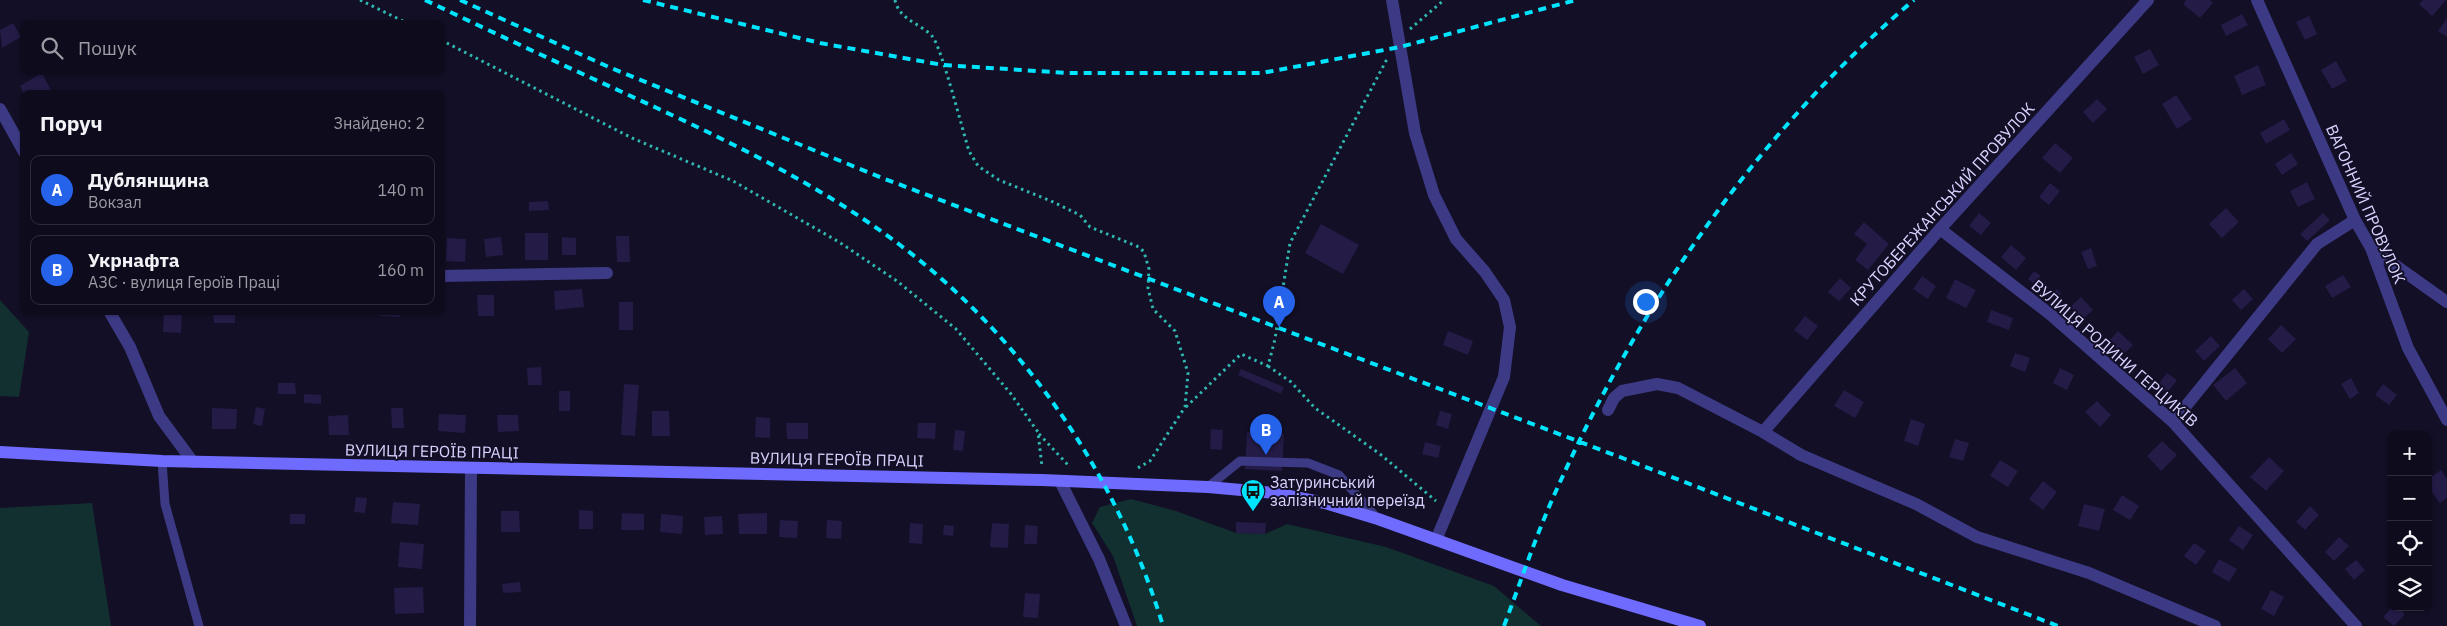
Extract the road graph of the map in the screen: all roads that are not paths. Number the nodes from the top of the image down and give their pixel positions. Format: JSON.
{"nodes":[{"id":1,"x":1392,"y":0,"type":"edge"},
{"id":2,"x":2148,"y":0,"type":"edge"},
{"id":3,"x":2257,"y":0,"type":"edge"},
{"id":4,"x":0,"y":109,"type":"edge"},
{"id":5,"x":20,"y":145,"type":"edge"},
{"id":6,"x":2356,"y":220,"type":"junction"},
{"id":7,"x":1940,"y":229,"type":"junction"},
{"id":8,"x":2371,"y":248,"type":"junction"},
{"id":9,"x":607,"y":273,"type":"dead end"},
{"id":10,"x":445,"y":276,"type":"edge"},
{"id":11,"x":2447,"y":302,"type":"edge"},
{"id":12,"x":115,"y":315,"type":"edge"},
{"id":13,"x":1608,"y":410,"type":"dead end"},
{"id":14,"x":2447,"y":420,"type":"edge"},
{"id":15,"x":2174,"y":422,"type":"junction"},
{"id":16,"x":1762,"y":432,"type":"junction"},
{"id":17,"x":0,"y":452,"type":"edge"},
{"id":18,"x":162,"y":461,"type":"junction"},
{"id":19,"x":193,"y":462,"type":"junction"},
{"id":20,"x":471,"y":469,"type":"junction"},
{"id":21,"x":1060,"y":481,"type":"junction"},
{"id":22,"x":1208,"y":487,"type":"junction"},
{"id":23,"x":1378,"y":519,"type":"junction"},
{"id":24,"x":1436,"y":540,"type":"junction"},
{"id":25,"x":1665,"y":620,"type":"edge"},
{"id":26,"x":1692,"y":625,"type":"edge"},
{"id":27,"x":198,"y":626,"type":"edge"},
{"id":28,"x":470,"y":626,"type":"edge"},
{"id":29,"x":1126,"y":626,"type":"edge"},
{"id":30,"x":2215,"y":626,"type":"edge"},
{"id":31,"x":2356,"y":626,"type":"edge"}],
"edges":[{"from":1,"to":24,"type":"street"},
{"from":2,"to":7,"type":"street","name":"КРУТОБЕРЕЖАНСЬКИЙ ПРОВУЛОК"},
{"from":3,"to":6,"type":"street","name":"ВАГОННИЙ ПРОВУЛОК"},
{"from":4,"to":5,"type":"street"},
{"from":6,"to":8,"type":"street","name":"ВАГОННИЙ ПРОВУЛОК"},
{"from":6,"to":15,"type":"street"},
{"from":7,"to":15,"type":"street","name":"ВУЛИЦЯ РОДИНИ ГЕРЦИКІВ"},
{"from":7,"to":16,"type":"street","name":"КРУТОБЕРЕЖАНСЬКИЙ ПРОВУЛОК"},
{"from":8,"to":11,"type":"street"},
{"from":8,"to":14,"type":"street","name":"ВАГОННИЙ ПРОВУЛОК"},
{"from":9,"to":10,"type":"street"},
{"from":12,"to":19,"type":"street"},
{"from":13,"to":16,"type":"street"},
{"from":15,"to":31,"type":"street","name":"ВУЛИЦЯ РОДИНИ ГЕРЦИКІВ"},
{"from":16,"to":30,"type":"street"},
{"from":17,"to":18,"type":"main road","name":"ВУЛИЦЯ ГЕРОЇВ ПРАЦІ"},
{"from":18,"to":19,"type":"main road","name":"ВУЛИЦЯ ГЕРОЇВ ПРАЦІ"},
{"from":18,"to":27,"type":"lane"},
{"from":19,"to":20,"type":"main road","name":"ВУЛИЦЯ ГЕРОЇВ ПРАЦІ"},
{"from":20,"to":21,"type":"main road","name":"ВУЛИЦЯ ГЕРОЇВ ПРАЦІ"},
{"from":20,"to":28,"type":"street"},
{"from":21,"to":22,"type":"main road","name":"ВУЛИЦЯ ГЕРОЇВ ПРАЦІ"},
{"from":21,"to":29,"type":"street"},
{"from":22,"to":23,"type":"main road","name":"ВУЛИЦЯ ГЕРОЇВ ПРАЦІ"},
{"from":22,"to":23,"type":"lane"},
{"from":23,"to":24,"type":"main road","name":"ВУЛИЦЯ ГЕРОЇВ ПРАЦІ"},
{"from":24,"to":25,"type":"main road","name":"ВУЛИЦЯ ГЕРОЇВ ПРАЦІ"},
{"from":25,"to":26,"type":"main road","name":"ВУЛИЦЯ ГЕРОЇВ ПРАЦІ"}]}
